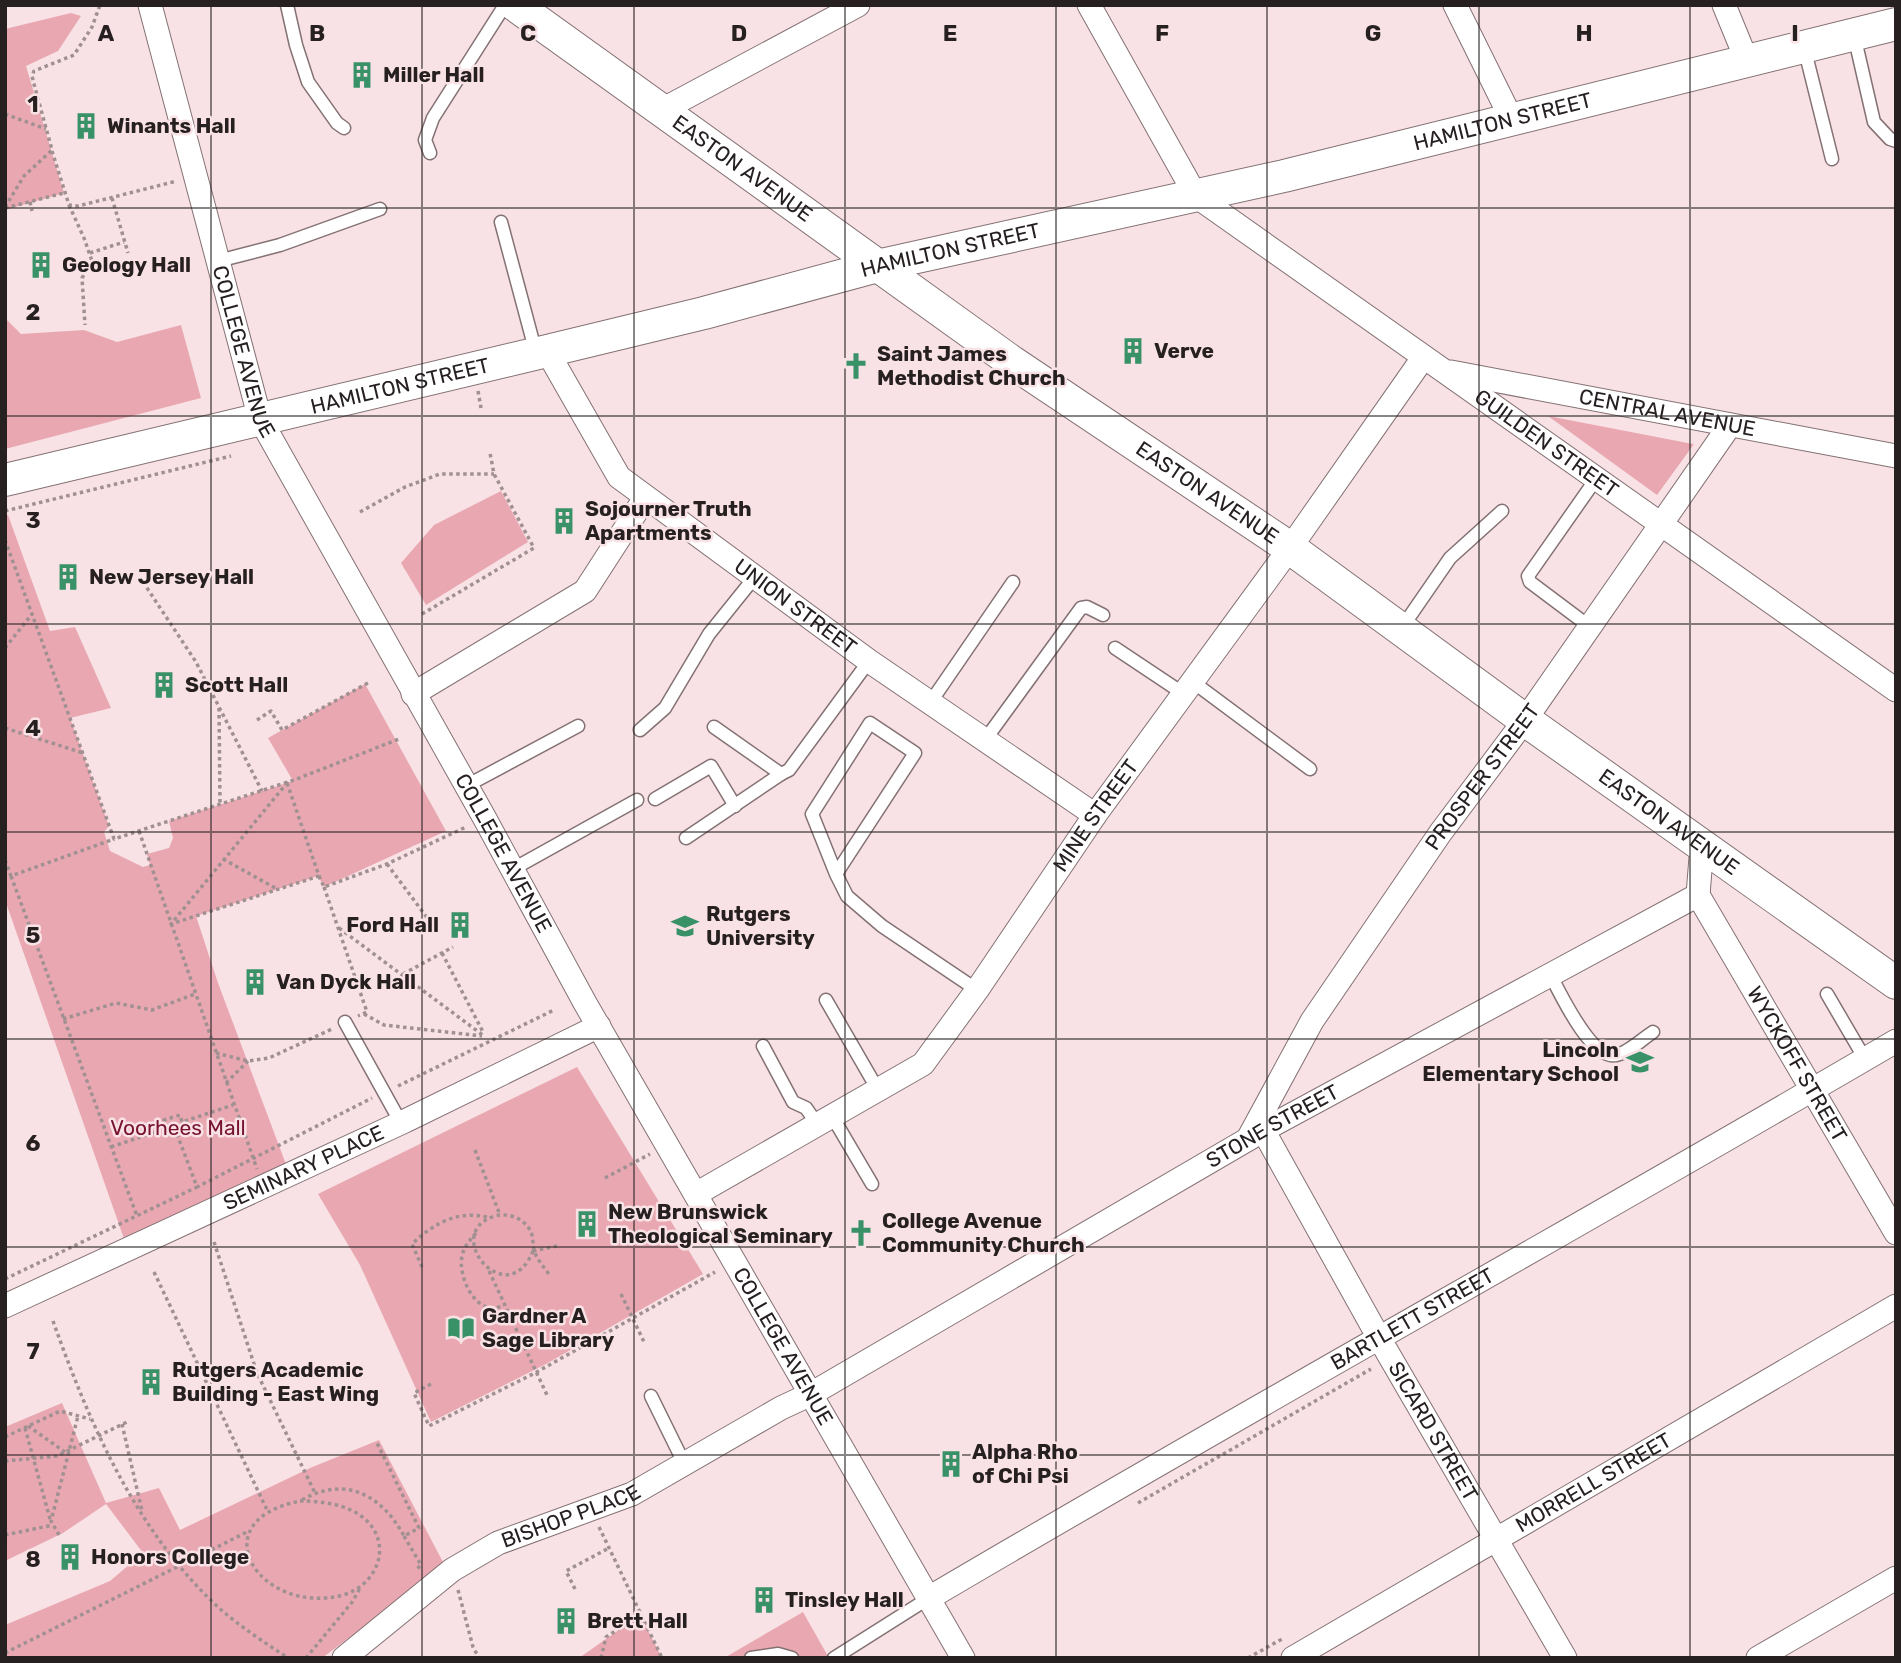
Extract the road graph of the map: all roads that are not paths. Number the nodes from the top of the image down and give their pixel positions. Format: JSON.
{"nodes":[{"id":1,"x":150,"y":5,"type":"edge"},
{"id":2,"x":287,"y":5,"type":"edge"},
{"id":3,"x":505,"y":5,"type":"edge"},
{"id":4,"x":515,"y":5,"type":"edge"},
{"id":5,"x":858,"y":5,"type":"edge"},
{"id":6,"x":1089,"y":5,"type":"edge"},
{"id":7,"x":1455,"y":5,"type":"edge"},
{"id":8,"x":1724,"y":5,"type":"edge"},
{"id":9,"x":1896,"y":24,"type":"edge"},
{"id":10,"x":1853,"y":34,"type":"junction"},
{"id":11,"x":1804,"y":47,"type":"junction"},
{"id":12,"x":1747,"y":61,"type":"junction"},
{"id":13,"x":662,"y":110,"type":"junction"},
{"id":14,"x":1512,"y":120,"type":"junction"},
{"id":15,"x":344,"y":128,"type":"dead end"},
{"id":16,"x":1896,"y":141,"type":"edge"},
{"id":17,"x":430,"y":153,"type":"dead end"},
{"id":18,"x":1832,"y":159,"type":"dead end"},
{"id":19,"x":1196,"y":195,"type":"junction"},
{"id":20,"x":380,"y":209,"type":"dead end"},
{"id":21,"x":501,"y":222,"type":"dead end"},
{"id":22,"x":218,"y":261,"type":"junction"},
{"id":23,"x":881,"y":265,"type":"junction"},
{"id":24,"x":541,"y":353,"type":"junction"},
{"id":25,"x":1432,"y":364,"type":"junction"},
{"id":26,"x":260,"y":419,"type":"junction"},
{"id":27,"x":1730,"y":425,"type":"junction"},
{"id":28,"x":1896,"y":456,"type":"edge"},
{"id":29,"x":1596,"y":479,"type":"junction"},
{"id":30,"x":5,"y":480,"type":"edge"},
{"id":31,"x":645,"y":498,"type":"junction"},
{"id":32,"x":1502,"y":511,"type":"dead end"},
{"id":33,"x":1662,"y":525,"type":"junction"},
{"id":34,"x":1290,"y":548,"type":"junction"},
{"id":35,"x":754,"y":578,"type":"junction"},
{"id":36,"x":1013,"y":582,"type":"dead end"},
{"id":37,"x":1103,"y":615,"type":"dead end"},
{"id":38,"x":1590,"y":627,"type":"junction"},
{"id":39,"x":1400,"y":629,"type":"junction"},
{"id":40,"x":1115,"y":648,"type":"dead end"},
{"id":41,"x":869,"y":661,"type":"junction"},
{"id":42,"x":1188,"y":688,"type":"junction"},
{"id":43,"x":1896,"y":690,"type":"edge"},
{"id":44,"x":414,"y":694,"type":"junction"},
{"id":45,"x":930,"y":703,"type":"junction"},
{"id":46,"x":1525,"y":720,"type":"junction"},
{"id":47,"x":578,"y":726,"type":"dead end"},
{"id":48,"x":714,"y":727,"type":"dead end"},
{"id":49,"x":640,"y":730,"type":"dead end"},
{"id":50,"x":985,"y":740,"type":"junction"},
{"id":51,"x":1310,"y":769,"type":"dead end"},
{"id":52,"x":781,"y":774,"type":"junction"},
{"id":53,"x":466,"y":786,"type":"junction"},
{"id":54,"x":655,"y":799,"type":"dead end"},
{"id":55,"x":637,"y":800,"type":"dead end"},
{"id":56,"x":735,"y":806,"type":"junction"},
{"id":57,"x":1095,"y":815,"type":"junction"},
{"id":58,"x":686,"y":838,"type":"dead end"},
{"id":59,"x":1702,"y":845,"type":"junction"},
{"id":60,"x":513,"y":869,"type":"junction"},
{"id":61,"x":836,"y":874,"type":"junction"},
{"id":62,"x":1698,"y":895,"type":"junction"},
{"id":63,"x":1550,"y":974,"type":"junction"},
{"id":64,"x":1896,"y":983,"type":"edge"},
{"id":65,"x":976,"y":990,"type":"junction"},
{"id":66,"x":1827,"y":994,"type":"dead end"},
{"id":67,"x":826,"y":1000,"type":"dead end"},
{"id":68,"x":345,"y":1023,"type":"road end"},
{"id":69,"x":599,"y":1026,"type":"junction"},
{"id":70,"x":1653,"y":1032,"type":"dead end"},
{"id":71,"x":1896,"y":1041,"type":"edge"},
{"id":72,"x":763,"y":1046,"type":"dead end"},
{"id":73,"x":1865,"y":1059,"type":"junction"},
{"id":74,"x":878,"y":1090,"type":"junction"},
{"id":75,"x":1812,"y":1090,"type":"junction"},
{"id":76,"x":825,"y":1120,"type":"junction"},
{"id":77,"x":401,"y":1123,"type":"junction"},
{"id":78,"x":1256,"y":1134,"type":"junction"},
{"id":79,"x":872,"y":1184,"type":"dead end"},
{"id":80,"x":696,"y":1194,"type":"junction"},
{"id":81,"x":1896,"y":1233,"type":"edge"},
{"id":82,"x":5,"y":1306,"type":"edge"},
{"id":83,"x":1896,"y":1306,"type":"edge"},
{"id":84,"x":1379,"y":1338,"type":"junction"},
{"id":85,"x":811,"y":1394,"type":"junction"},
{"id":86,"x":651,"y":1396,"type":"dead end"},
{"id":87,"x":684,"y":1463,"type":"junction"},
{"id":88,"x":1496,"y":1540,"type":"junction"},
{"id":89,"x":1896,"y":1578,"type":"edge"},
{"id":90,"x":929,"y":1598,"type":"junction"},
{"id":91,"x":344,"y":1658,"type":"edge"},
{"id":92,"x":751,"y":1658,"type":"edge"},
{"id":93,"x":792,"y":1658,"type":"edge"},
{"id":94,"x":834,"y":1658,"type":"edge"},
{"id":95,"x":963,"y":1658,"type":"edge"},
{"id":96,"x":1293,"y":1658,"type":"edge"},
{"id":97,"x":1565,"y":1658,"type":"edge"},
{"id":98,"x":1758,"y":1658,"type":"edge"}],
"edges":[{"from":1,"to":22,"type":"street","name":"COLLEGE AVENUE"},
{"from":2,"to":15,"type":"lane"},
{"from":3,"to":17,"type":"lane"},
{"from":4,"to":13,"type":"street","name":"EASTON AVENUE"},
{"from":5,"to":13,"type":"street"},
{"from":6,"to":19,"type":"street"},
{"from":7,"to":14,"type":"street"},
{"from":8,"to":12,"type":"street"},
{"from":9,"to":10,"type":"street","name":"HAMILTON STREET"},
{"from":10,"to":11,"type":"street","name":"HAMILTON STREET"},
{"from":10,"to":16,"type":"lane"},
{"from":11,"to":12,"type":"street","name":"HAMILTON STREET"},
{"from":11,"to":18,"type":"lane"},
{"from":12,"to":14,"type":"street","name":"HAMILTON STREET"},
{"from":13,"to":23,"type":"street","name":"EASTON AVENUE"},
{"from":14,"to":19,"type":"street","name":"HAMILTON STREET"},
{"from":19,"to":23,"type":"street","name":"HAMILTON STREET"},
{"from":19,"to":25,"type":"street","name":"GUILDEN STREET"},
{"from":20,"to":22,"type":"lane"},
{"from":21,"to":24,"type":"lane"},
{"from":22,"to":26,"type":"street","name":"COLLEGE AVENUE"},
{"from":23,"to":24,"type":"street","name":"HAMILTON STREET"},
{"from":23,"to":34,"type":"street","name":"EASTON AVENUE"},
{"from":24,"to":26,"type":"street","name":"HAMILTON STREET"},
{"from":24,"to":31,"type":"street","name":"UNION STREET"},
{"from":25,"to":27,"type":"street","name":"CENTRAL AVENUE"},
{"from":25,"to":29,"type":"street","name":"GUILDEN STREET"},
{"from":25,"to":34,"type":"street","name":"MINE STREET"},
{"from":26,"to":30,"type":"street","name":"HAMILTON STREET"},
{"from":26,"to":44,"type":"street","name":"COLLEGE AVENUE"},
{"from":27,"to":28,"type":"street","name":"CENTRAL AVENUE"},
{"from":27,"to":33,"type":"street","name":"PROSPER STREET"},
{"from":29,"to":33,"type":"street","name":"GUILDEN STREET"},
{"from":29,"to":38,"type":"lane"},
{"from":31,"to":35,"type":"street","name":"UNION STREET"},
{"from":31,"to":44,"type":"street"},
{"from":32,"to":39,"type":"lane"},
{"from":33,"to":38,"type":"street","name":"PROSPER STREET"},
{"from":33,"to":43,"type":"street","name":"GUILDEN STREET"},
{"from":34,"to":39,"type":"street","name":"EASTON AVENUE"},
{"from":34,"to":42,"type":"street","name":"MINE STREET"},
{"from":35,"to":41,"type":"street","name":"UNION STREET"},
{"from":35,"to":49,"type":"lane"},
{"from":36,"to":45,"type":"lane"},
{"from":37,"to":50,"type":"lane"},
{"from":38,"to":46,"type":"street","name":"PROSPER STREET"},
{"from":39,"to":46,"type":"street","name":"EASTON AVENUE"},
{"from":40,"to":42,"type":"lane"},
{"from":41,"to":45,"type":"street","name":"UNION STREET"},
{"from":41,"to":52,"type":"lane"},
{"from":42,"to":51,"type":"lane"},
{"from":42,"to":57,"type":"street","name":"MINE STREET"},
{"from":44,"to":53,"type":"street","name":"COLLEGE AVENUE"},
{"from":45,"to":50,"type":"street","name":"UNION STREET"},
{"from":46,"to":59,"type":"street","name":"EASTON AVENUE"},
{"from":46,"to":78,"type":"street","name":"PROSPER STREET"},
{"from":47,"to":53,"type":"lane"},
{"from":48,"to":52,"type":"lane"},
{"from":50,"to":57,"type":"street","name":"UNION STREET"},
{"from":52,"to":56,"type":"lane"},
{"from":53,"to":60,"type":"street","name":"COLLEGE AVENUE"},
{"from":54,"to":56,"type":"lane"},
{"from":55,"to":60,"type":"lane"},
{"from":56,"to":58,"type":"lane"},
{"from":57,"to":65,"type":"street","name":"MINE STREET"},
{"from":59,"to":62,"type":"street"},
{"from":59,"to":64,"type":"street","name":"EASTON AVENUE"},
{"from":60,"to":69,"type":"street","name":"COLLEGE AVENUE"},
{"from":61,"to":61,"type":"lane"},
{"from":61,"to":65,"type":"lane"},
{"from":62,"to":63,"type":"street","name":"STONE STREET"},
{"from":62,"to":75,"type":"street","name":"WYCKOFF STREET"},
{"from":63,"to":70,"type":"lane"},
{"from":63,"to":78,"type":"street","name":"STONE STREET"},
{"from":65,"to":74,"type":"street","name":"MINE STREET"},
{"from":66,"to":73,"type":"lane"},
{"from":67,"to":74,"type":"lane"},
{"from":68,"to":77,"type":"lane"},
{"from":69,"to":77,"type":"street","name":"SEMINARY PLACE"},
{"from":69,"to":80,"type":"street","name":"COLLEGE AVENUE"},
{"from":71,"to":73,"type":"street","name":"BARTLETT STREET"},
{"from":72,"to":76,"type":"lane"},
{"from":73,"to":75,"type":"street","name":"BARTLETT STREET"},
{"from":74,"to":76,"type":"street","name":"MINE STREET"},
{"from":75,"to":81,"type":"street","name":"WYCKOFF STREET"},
{"from":75,"to":84,"type":"street","name":"BARTLETT STREET"},
{"from":76,"to":79,"type":"lane"},
{"from":76,"to":80,"type":"street","name":"MINE STREET"},
{"from":77,"to":82,"type":"street","name":"SEMINARY PLACE"},
{"from":78,"to":84,"type":"street","name":"SICARD STREET"},
{"from":78,"to":85,"type":"street","name":"STONE STREET"},
{"from":80,"to":85,"type":"street","name":"COLLEGE AVENUE"},
{"from":83,"to":88,"type":"street","name":"MORRELL STREET"},
{"from":84,"to":88,"type":"street","name":"SICARD STREET"},
{"from":84,"to":90,"type":"street","name":"BARTLETT STREET"},
{"from":85,"to":87,"type":"street","name":"BISHOP PLACE"},
{"from":85,"to":90,"type":"street","name":"COLLEGE AVENUE"},
{"from":86,"to":87,"type":"lane"},
{"from":87,"to":91,"type":"street","name":"BISHOP PLACE"},
{"from":88,"to":96,"type":"street","name":"MORRELL STREET"},
{"from":88,"to":97,"type":"street","name":"SICARD STREET"},
{"from":89,"to":98,"type":"street"},
{"from":90,"to":94,"type":"lane"},
{"from":90,"to":95,"type":"street","name":"COLLEGE AVENUE"},
{"from":92,"to":93,"type":"lane"}]}
